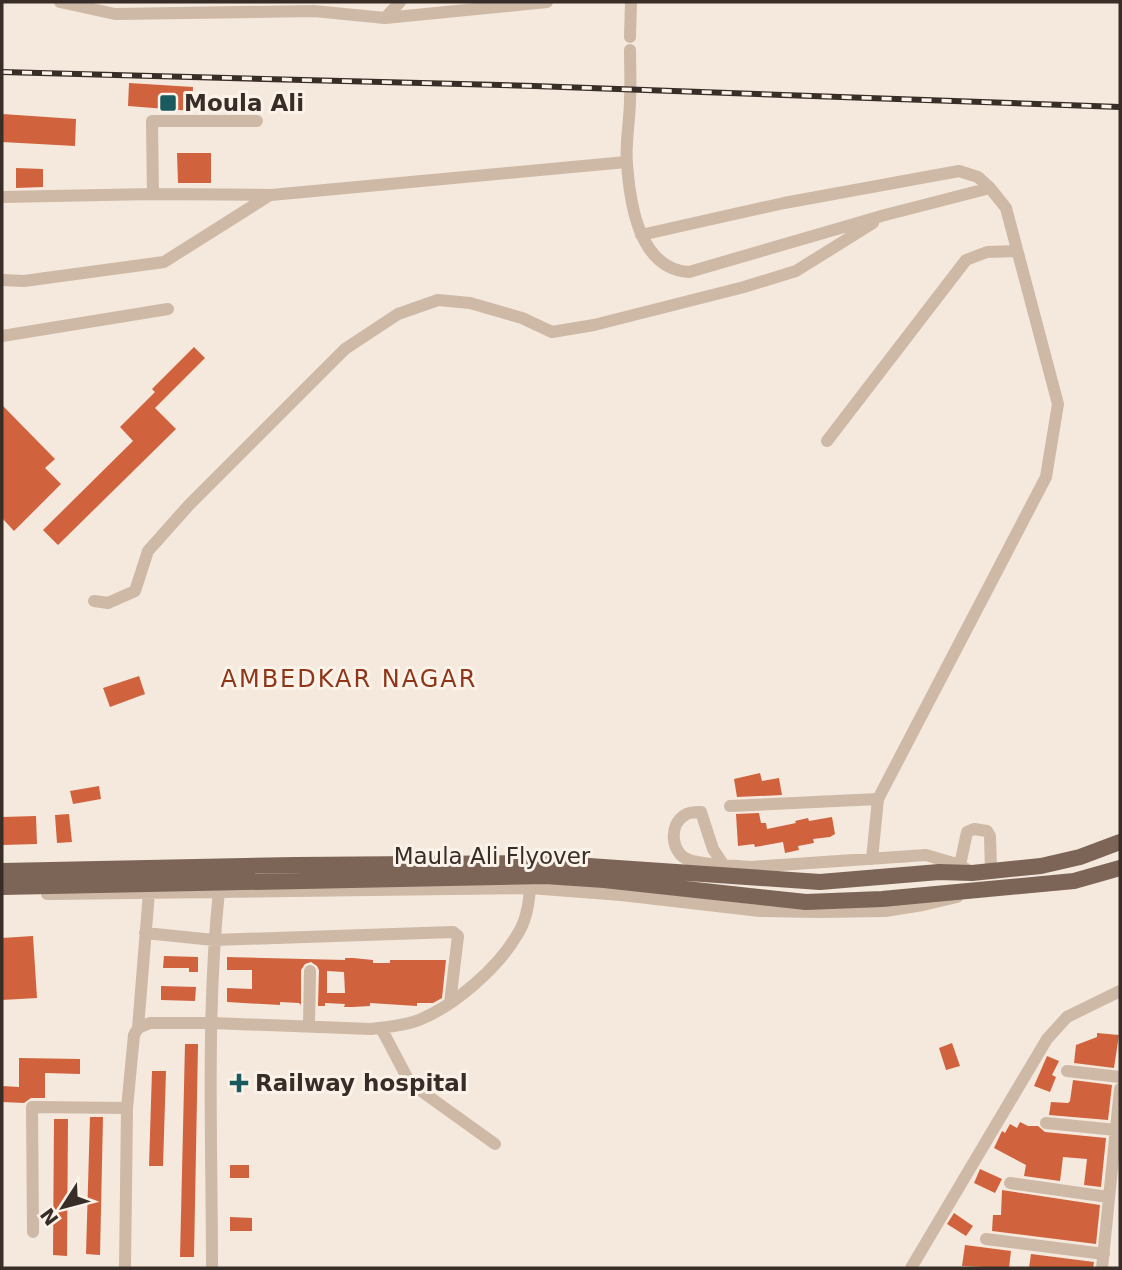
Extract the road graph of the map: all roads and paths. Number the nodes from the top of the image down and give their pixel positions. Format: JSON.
{"nodes":[{"id":1,"x":60,"y":2,"type":"edge"},
{"id":2,"x":400,"y":2,"type":"edge"},
{"id":3,"x":547,"y":2,"type":"edge"},
{"id":4,"x":631,"y":2,"type":"edge"},
{"id":5,"x":313,"y":6,"type":"edge"},
{"id":6,"x":385,"y":19,"type":"junction"},
{"id":7,"x":257,"y":121,"type":"dead end"},
{"id":8,"x":626,"y":162,"type":"junction"},
{"id":9,"x":990,"y":188,"type":"junction"},
{"id":10,"x":153,"y":194,"type":"junction"},
{"id":11,"x":271,"y":195,"type":"junction"},
{"id":12,"x":2,"y":197,"type":"edge"},
{"id":13,"x":886,"y":215,"type":"junction"},
{"id":14,"x":641,"y":235,"type":"junction"},
{"id":15,"x":1017,"y":251,"type":"junction"},
{"id":16,"x":2,"y":279,"type":"edge"},
{"id":17,"x":168,"y":309,"type":"dead end"},
{"id":18,"x":2,"y":336,"type":"edge"},
{"id":19,"x":827,"y":441,"type":"dead end"},
{"id":20,"x":94,"y":601,"type":"dead end"},
{"id":21,"x":878,"y":799,"type":"junction"},
{"id":22,"x":730,"y":806,"type":"dead end"},
{"id":23,"x":1114,"y":845,"type":"edge"},
{"id":24,"x":872,"y":859,"type":"junction"},
{"id":25,"x":723,"y":864,"type":"junction"},
{"id":26,"x":966,"y":869,"type":"junction"},
{"id":27,"x":1014,"y":869,"type":"junction"},
{"id":28,"x":1118,"y":869,"type":"edge"},
{"id":29,"x":2,"y":871,"type":"edge"},
{"id":30,"x":991,"y":871,"type":"junction"},
{"id":31,"x":2,"y":887,"type":"edge"},
{"id":32,"x":1017,"y":887,"type":"junction"},
{"id":33,"x":530,"y":888,"type":"junction"},
{"id":34,"x":981,"y":890,"type":"junction"},
{"id":35,"x":219,"y":891,"type":"junction"},
{"id":36,"x":149,"y":892,"type":"junction"},
{"id":37,"x":2,"y":894,"type":"edge"},
{"id":38,"x":145,"y":933,"type":"junction"},
{"id":39,"x":214,"y":940,"type":"junction"},
{"id":40,"x":310,"y":971,"type":"dead end"},
{"id":41,"x":1120,"y":991,"type":"edge"},
{"id":42,"x":450,"y":1003,"type":"junction"},
{"id":43,"x":212,"y":1023,"type":"junction"},
{"id":44,"x":309,"y":1025,"type":"junction"},
{"id":45,"x":138,"y":1028,"type":"junction"},
{"id":46,"x":381,"y":1028,"type":"junction"},
{"id":47,"x":1067,"y":1070,"type":"dead end"},
{"id":48,"x":1120,"y":1077,"type":"edge"},
{"id":49,"x":1120,"y":1088,"type":"edge"},
{"id":50,"x":127,"y":1108,"type":"junction"},
{"id":51,"x":1046,"y":1123,"type":"dead end"},
{"id":52,"x":1116,"y":1130,"type":"junction"},
{"id":53,"x":495,"y":1144,"type":"dead end"},
{"id":54,"x":1010,"y":1182,"type":"dead end"},
{"id":55,"x":1108,"y":1197,"type":"junction"},
{"id":56,"x":1114,"y":1225,"type":"edge"},
{"id":57,"x":33,"y":1232,"type":"dead end"},
{"id":58,"x":986,"y":1239,"type":"dead end"},
{"id":59,"x":1104,"y":1254,"type":"junction"},
{"id":60,"x":125,"y":1268,"type":"edge"},
{"id":61,"x":212,"y":1268,"type":"edge"},
{"id":62,"x":911,"y":1268,"type":"edge"},
{"id":63,"x":1102,"y":1268,"type":"edge"}],
"edges":[{"from":1,"to":5,"type":"street"},
{"from":2,"to":6,"type":"street"},
{"from":3,"to":6,"type":"street"},
{"from":4,"to":8,"type":"street"},
{"from":5,"to":6,"type":"street"},
{"from":7,"to":10,"type":"street"},
{"from":8,"to":11,"type":"street"},
{"from":8,"to":14,"type":"street"},
{"from":9,"to":13,"type":"street"},
{"from":9,"to":14,"type":"street"},
{"from":9,"to":15,"type":"street"},
{"from":10,"to":11,"type":"street"},
{"from":10,"to":12,"type":"street"},
{"from":11,"to":16,"type":"street"},
{"from":13,"to":14,"type":"street"},
{"from":13,"to":20,"type":"street"},
{"from":15,"to":19,"type":"street"},
{"from":15,"to":21,"type":"street"},
{"from":17,"to":18,"type":"street"},
{"from":21,"to":22,"type":"street"},
{"from":21,"to":24,"type":"street"},
{"from":23,"to":27,"type":"main road","name":"Maula Ali Flyover"},
{"from":23,"to":28,"type":"main road"},
{"from":24,"to":25,"type":"street"},
{"from":24,"to":26,"type":"street"},
{"from":25,"to":25,"type":"street"},
{"from":26,"to":29,"type":"main road","name":"Maula Ali Flyover"},
{"from":26,"to":30,"type":"main road","name":"Maula Ali Flyover"},
{"from":26,"to":30,"type":"street"},
{"from":27,"to":30,"type":"main road","name":"Maula Ali Flyover"},
{"from":27,"to":32,"type":"main road"},
{"from":28,"to":32,"type":"main road","name":"Maula Ali Flyover"},
{"from":31,"to":34,"type":"main road","name":"Maula Ali Flyover"},
{"from":32,"to":34,"type":"main road","name":"Maula Ali Flyover"},
{"from":33,"to":34,"type":"street"},
{"from":33,"to":35,"type":"street"},
{"from":33,"to":42,"type":"street"},
{"from":35,"to":36,"type":"street"},
{"from":35,"to":39,"type":"street"},
{"from":36,"to":37,"type":"street"},
{"from":36,"to":38,"type":"street"},
{"from":38,"to":39,"type":"street"},
{"from":38,"to":45,"type":"street"},
{"from":39,"to":42,"type":"street"},
{"from":39,"to":43,"type":"street"},
{"from":40,"to":44,"type":"street"},
{"from":41,"to":62,"type":"street"},
{"from":42,"to":46,"type":"street"},
{"from":43,"to":44,"type":"street"},
{"from":43,"to":45,"type":"street"},
{"from":43,"to":61,"type":"street"},
{"from":44,"to":46,"type":"street"},
{"from":45,"to":50,"type":"street"},
{"from":46,"to":53,"type":"street"},
{"from":47,"to":48,"type":"street"},
{"from":49,"to":52,"type":"street"},
{"from":50,"to":57,"type":"street"},
{"from":50,"to":60,"type":"street"},
{"from":51,"to":52,"type":"street"},
{"from":52,"to":55,"type":"street"},
{"from":54,"to":55,"type":"street"},
{"from":55,"to":56,"type":"street"},
{"from":56,"to":59,"type":"street"},
{"from":58,"to":59,"type":"street"},
{"from":59,"to":63,"type":"street"}]}
